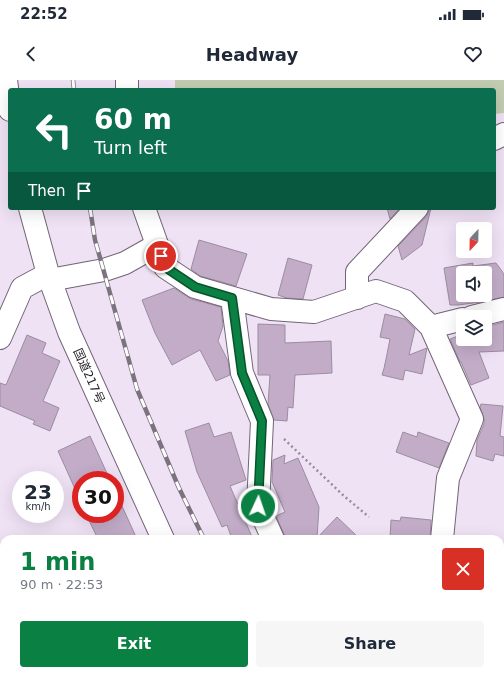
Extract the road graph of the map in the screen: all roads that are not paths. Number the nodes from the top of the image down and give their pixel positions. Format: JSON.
{"nodes":[{"id":1,"x":31,"y":210,"type":"edge"},
{"id":2,"x":145,"y":210,"type":"edge"},
{"id":3,"x":415,"y":210,"type":"edge"},
{"id":4,"x":157,"y":245,"type":"junction"},
{"id":5,"x":49,"y":277,"type":"junction"},
{"id":6,"x":232,"y":298,"type":"junction"},
{"id":7,"x":357,"y":298,"type":"junction"},
{"id":8,"x":504,"y":309,"type":"edge"},
{"id":9,"x":492,"y":312,"type":"edge"},
{"id":10,"x":456,"y":321,"type":"edge"},
{"id":11,"x":431,"y":327,"type":"junction"},
{"id":12,"x":0,"y":338,"type":"edge"},
{"id":13,"x":161,"y":535,"type":"edge"},
{"id":14,"x":271,"y":535,"type":"edge"},
{"id":15,"x":442,"y":535,"type":"edge"}],
"edges":[{"from":1,"to":5,"type":"main road","name":"国道217号"},
{"from":2,"to":4,"type":"main road"},
{"from":3,"to":7,"type":"main road"},
{"from":4,"to":5,"type":"main road"},
{"from":4,"to":6,"type":"main road"},
{"from":5,"to":12,"type":"main road"},
{"from":5,"to":13,"type":"main road","name":"国道217号"},
{"from":6,"to":7,"type":"main road"},
{"from":6,"to":14,"type":"main road"},
{"from":7,"to":11,"type":"main road"},
{"from":8,"to":9,"type":"main road"},
{"from":10,"to":11,"type":"main road"},
{"from":11,"to":15,"type":"main road"}]}
